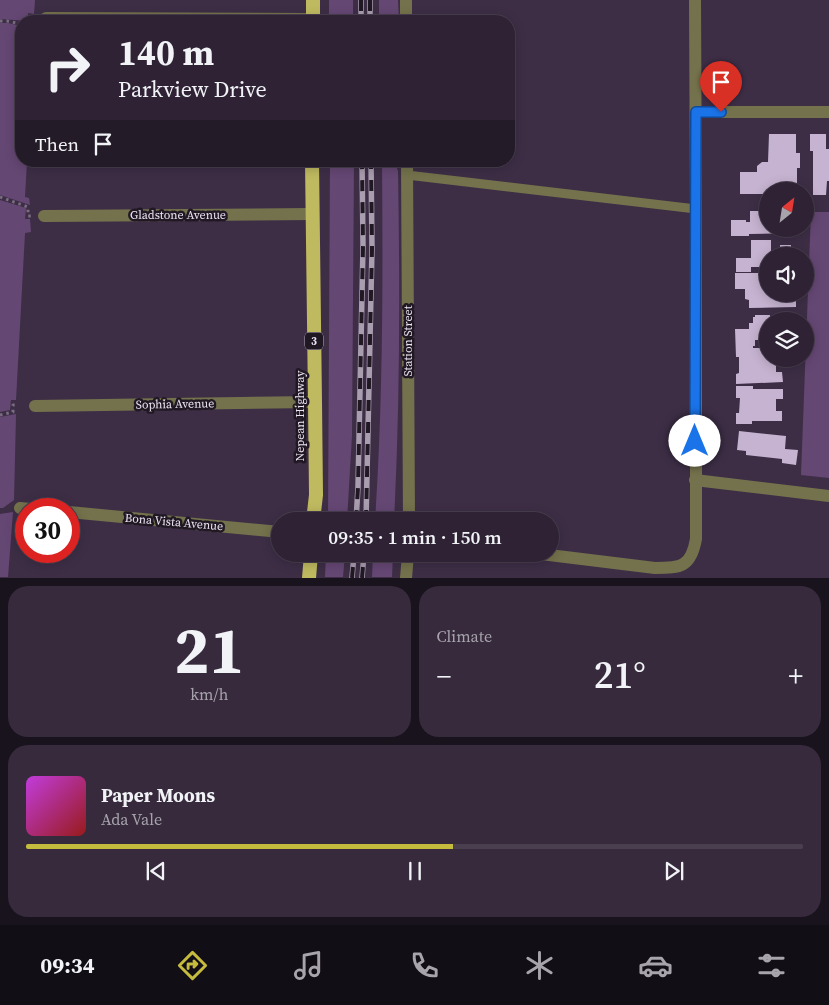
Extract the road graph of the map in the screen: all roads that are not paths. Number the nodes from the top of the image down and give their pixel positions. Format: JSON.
{"nodes":[{"id":1,"x":313,"y":0,"type":"edge"},
{"id":2,"x":406,"y":0,"type":"edge"},
{"id":3,"x":694,"y":0,"type":"edge"},
{"id":4,"x":312,"y":15,"type":"edge"},
{"id":5,"x":406,"y":15,"type":"edge"},
{"id":6,"x":696,"y":112,"type":"junction"},
{"id":7,"x":829,"y":112,"type":"edge"},
{"id":8,"x":312,"y":167,"type":"edge"},
{"id":9,"x":407,"y":167,"type":"edge"},
{"id":10,"x":407,"y":174,"type":"junction"},
{"id":11,"x":696,"y":209,"type":"junction"},
{"id":12,"x":312,"y":214,"type":"junction"},
{"id":13,"x":38,"y":216,"type":"road end"},
{"id":14,"x":315,"y":402,"type":"junction"},
{"id":15,"x":35,"y":406,"type":"dead end"},
{"id":16,"x":695,"y":480,"type":"junction"},
{"id":17,"x":829,"y":496,"type":"edge"},
{"id":18,"x":314,"y":512,"type":"edge"},
{"id":19,"x":409,"y":512,"type":"edge"},
{"id":20,"x":80,"y":513,"type":"edge"},
{"id":21,"x":271,"y":531,"type":"edge"},
{"id":22,"x":559,"y":557,"type":"edge"},
{"id":23,"x":311,"y":562,"type":"edge"},
{"id":24,"x":407,"y":562,"type":"edge"},
{"id":25,"x":655,"y":573,"type":"edge"},
{"id":26,"x":310,"y":578,"type":"edge"},
{"id":27,"x":406,"y":578,"type":"edge"}],
"edges":[{"from":1,"to":4,"type":"highway"},
{"from":2,"to":5,"type":"street"},
{"from":3,"to":6,"type":"street"},
{"from":6,"to":7,"type":"street"},
{"from":6,"to":11,"type":"street"},
{"from":8,"to":12,"type":"highway","name":"Nepean Highway","number":"3"},
{"from":9,"to":10,"type":"street","name":"Station Street"},
{"from":10,"to":11,"type":"lane"},
{"from":10,"to":19,"type":"street","name":"Station Street"},
{"from":11,"to":16,"type":"street"},
{"from":12,"to":13,"type":"street","name":"Gladstone Avenue"},
{"from":12,"to":14,"type":"highway","name":"Nepean Highway","number":"3"},
{"from":14,"to":15,"type":"street","name":"Sophia Avenue"},
{"from":14,"to":18,"type":"highway","name":"Nepean Highway","number":"3"},
{"from":16,"to":17,"type":"street"},
{"from":16,"to":25,"type":"street"},
{"from":20,"to":21,"type":"street","name":"Bona Vista Avenue"},
{"from":22,"to":25,"type":"street"},
{"from":23,"to":26,"type":"highway"},
{"from":24,"to":27,"type":"street"}]}
